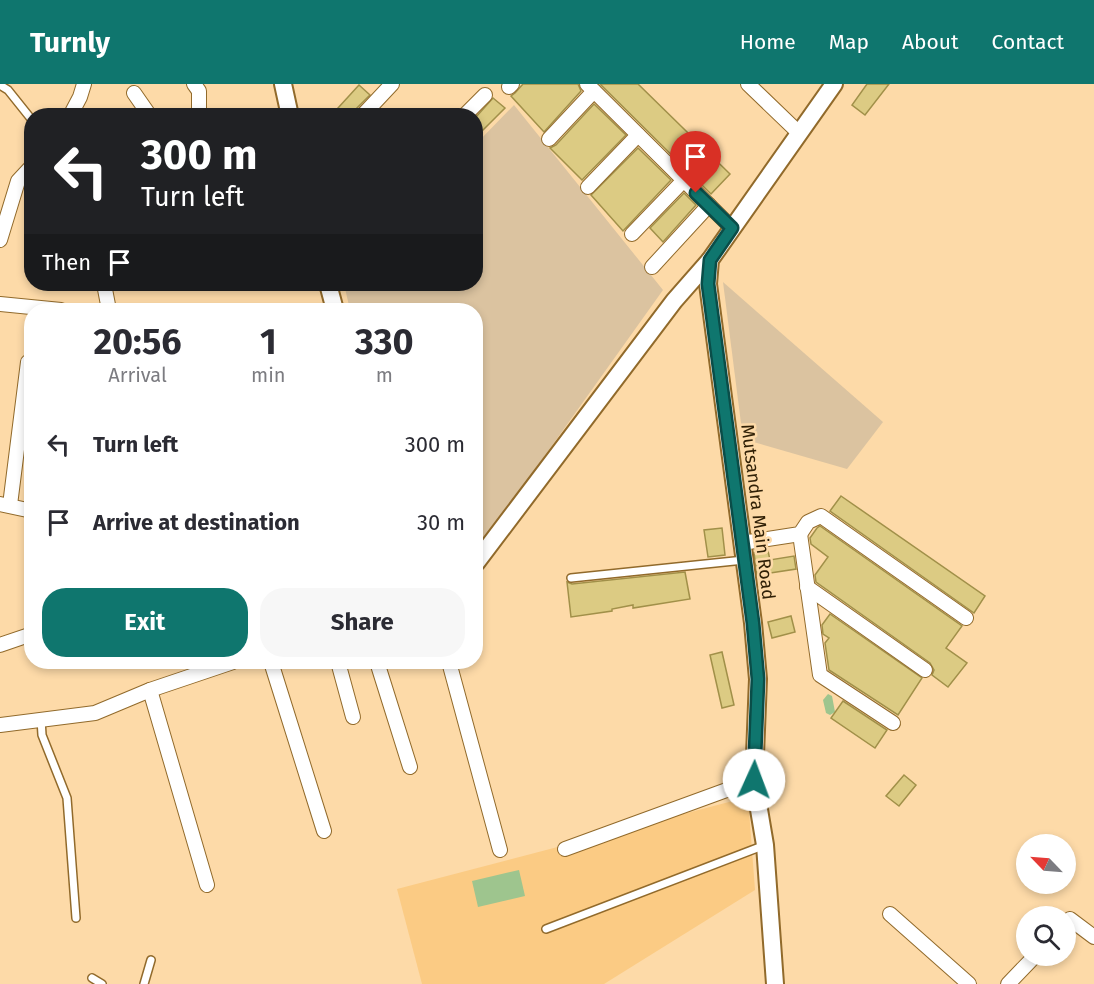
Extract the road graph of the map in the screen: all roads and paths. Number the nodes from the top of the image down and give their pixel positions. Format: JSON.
{"nodes":[{"id":1,"x":84,"y":84,"type":"edge"},
{"id":2,"x":194,"y":84,"type":"edge"},
{"id":3,"x":284,"y":84,"type":"edge"},
{"id":4,"x":392,"y":84,"type":"edge"},
{"id":5,"x":748,"y":84,"type":"edge"},
{"id":6,"x":834,"y":84,"type":"edge"},
{"id":7,"x":0,"y":85,"type":"edge"},
{"id":8,"x":591,"y":88,"type":"edge"},
{"id":9,"x":134,"y":93,"type":"dead end"},
{"id":10,"x":485,"y":95,"type":"dead end"},
{"id":11,"x":74,"y":108,"type":"edge"},
{"id":12,"x":144,"y":108,"type":"edge"},
{"id":13,"x":199,"y":108,"type":"edge"},
{"id":14,"x":288,"y":108,"type":"edge"},
{"id":15,"x":370,"y":108,"type":"edge"},
{"id":16,"x":472,"y":108,"type":"edge"},
{"id":17,"x":24,"y":110,"type":"edge"},
{"id":18,"x":799,"y":133,"type":"junction"},
{"id":19,"x":638,"y":135,"type":"junction"},
{"id":20,"x":549,"y":139,"type":"dead end"},
{"id":21,"x":24,"y":174,"type":"edge"},
{"id":22,"x":684,"y":180,"type":"junction"},
{"id":23,"x":588,"y":187,"type":"dead end"},
{"id":24,"x":709,"y":205,"type":"junction"},
{"id":25,"x":732,"y":228,"type":"junction"},
{"id":26,"x":632,"y":234,"type":"dead end"},
{"id":27,"x":0,"y":240,"type":"edge"},
{"id":28,"x":710,"y":260,"type":"junction"},
{"id":29,"x":652,"y":267,"type":"dead end"},
{"id":30,"x":0,"y":304,"type":"edge"},
{"id":31,"x":24,"y":306,"type":"edge"},
{"id":32,"x":24,"y":388,"type":"edge"},
{"id":33,"x":5,"y":505,"type":"edge"},
{"id":34,"x":24,"y":509,"type":"edge"},
{"id":35,"x":800,"y":534,"type":"junction"},
{"id":36,"x":742,"y":543,"type":"junction"},
{"id":37,"x":483,"y":554,"type":"edge"},
{"id":38,"x":744,"y":560,"type":"junction"},
{"id":39,"x":571,"y":578,"type":"dead end"},
{"id":40,"x":807,"y":587,"type":"junction"},
{"id":41,"x":966,"y":618,"type":"dead end"},
{"id":42,"x":24,"y":637,"type":"edge"},
{"id":43,"x":0,"y":645,"type":"edge"},
{"id":44,"x":201,"y":669,"type":"edge"},
{"id":45,"x":274,"y":669,"type":"edge"},
{"id":46,"x":340,"y":669,"type":"edge"},
{"id":47,"x":379,"y":669,"type":"edge"},
{"id":48,"x":451,"y":669,"type":"edge"},
{"id":49,"x":925,"y":670,"type":"dead end"},
{"id":50,"x":150,"y":690,"type":"junction"},
{"id":51,"x":353,"y":717,"type":"dead end"},
{"id":52,"x":41,"y":719,"type":"junction"},
{"id":53,"x":892,"y":723,"type":"dead end"},
{"id":54,"x":0,"y":725,"type":"edge"},
{"id":55,"x":410,"y":767,"type":"dead end"},
{"id":56,"x":754,"y":780,"type":"junction"},
{"id":57,"x":324,"y":831,"type":"dead end"},
{"id":58,"x":765,"y":845,"type":"junction"},
{"id":59,"x":565,"y":849,"type":"dead end"},
{"id":60,"x":500,"y":850,"type":"dead end"},
{"id":61,"x":207,"y":885,"type":"dead end"},
{"id":62,"x":890,"y":914,"type":"dead end"},
{"id":63,"x":76,"y":918,"type":"dead end"},
{"id":64,"x":1076,"y":924,"type":"edge"},
{"id":65,"x":546,"y":929,"type":"dead end"},
{"id":66,"x":1094,"y":938,"type":"edge"},
{"id":67,"x":151,"y":960,"type":"dead end"},
{"id":68,"x":1025,"y":966,"type":"edge"},
{"id":69,"x":92,"y":978,"type":"dead end"},
{"id":70,"x":102,"y":984,"type":"edge"},
{"id":71,"x":144,"y":984,"type":"edge"},
{"id":72,"x":775,"y":984,"type":"edge"},
{"id":73,"x":969,"y":984,"type":"edge"},
{"id":74,"x":1008,"y":984,"type":"edge"}],
"edges":[{"from":1,"to":11,"type":"street"},
{"from":2,"to":13,"type":"street"},
{"from":3,"to":14,"type":"street"},
{"from":4,"to":15,"type":"street"},
{"from":5,"to":18,"type":"street"},
{"from":6,"to":18,"type":"street"},
{"from":7,"to":17,"type":"lane"},
{"from":8,"to":19,"type":"street"},
{"from":8,"to":20,"type":"street"},
{"from":9,"to":12,"type":"street"},
{"from":10,"to":16,"type":"street"},
{"from":18,"to":25,"type":"street"},
{"from":19,"to":22,"type":"street"},
{"from":19,"to":23,"type":"street"},
{"from":21,"to":27,"type":"street"},
{"from":22,"to":24,"type":"street"},
{"from":22,"to":26,"type":"street"},
{"from":24,"to":25,"type":"street"},
{"from":24,"to":29,"type":"street"},
{"from":25,"to":28,"type":"street"},
{"from":28,"to":36,"type":"street","name":"Mutsandra Main Road"},
{"from":28,"to":37,"type":"street"},
{"from":30,"to":31,"type":"street"},
{"from":32,"to":33,"type":"street"},
{"from":33,"to":34,"type":"street"},
{"from":35,"to":36,"type":"street"},
{"from":35,"to":40,"type":"street"},
{"from":35,"to":41,"type":"street"},
{"from":36,"to":38,"type":"street","name":"Mutsandra Main Road"},
{"from":38,"to":39,"type":"lane"},
{"from":38,"to":56,"type":"street","name":"Mutsandra Main Road"},
{"from":40,"to":49,"type":"street"},
{"from":40,"to":53,"type":"street"},
{"from":42,"to":43,"type":"street"},
{"from":44,"to":50,"type":"street"},
{"from":45,"to":57,"type":"street"},
{"from":46,"to":51,"type":"street"},
{"from":47,"to":55,"type":"street"},
{"from":48,"to":60,"type":"street"},
{"from":50,"to":52,"type":"street"},
{"from":50,"to":61,"type":"street"},
{"from":52,"to":54,"type":"street"},
{"from":52,"to":63,"type":"lane"},
{"from":56,"to":58,"type":"street","name":"Mutsandra Main Road"},
{"from":56,"to":59,"type":"street"},
{"from":58,"to":65,"type":"lane"},
{"from":58,"to":72,"type":"street","name":"Mutsandra Main Road"},
{"from":62,"to":73,"type":"street"},
{"from":64,"to":66,"type":"street"},
{"from":67,"to":71,"type":"lane"},
{"from":68,"to":74,"type":"street"},
{"from":69,"to":70,"type":"lane"}]}
